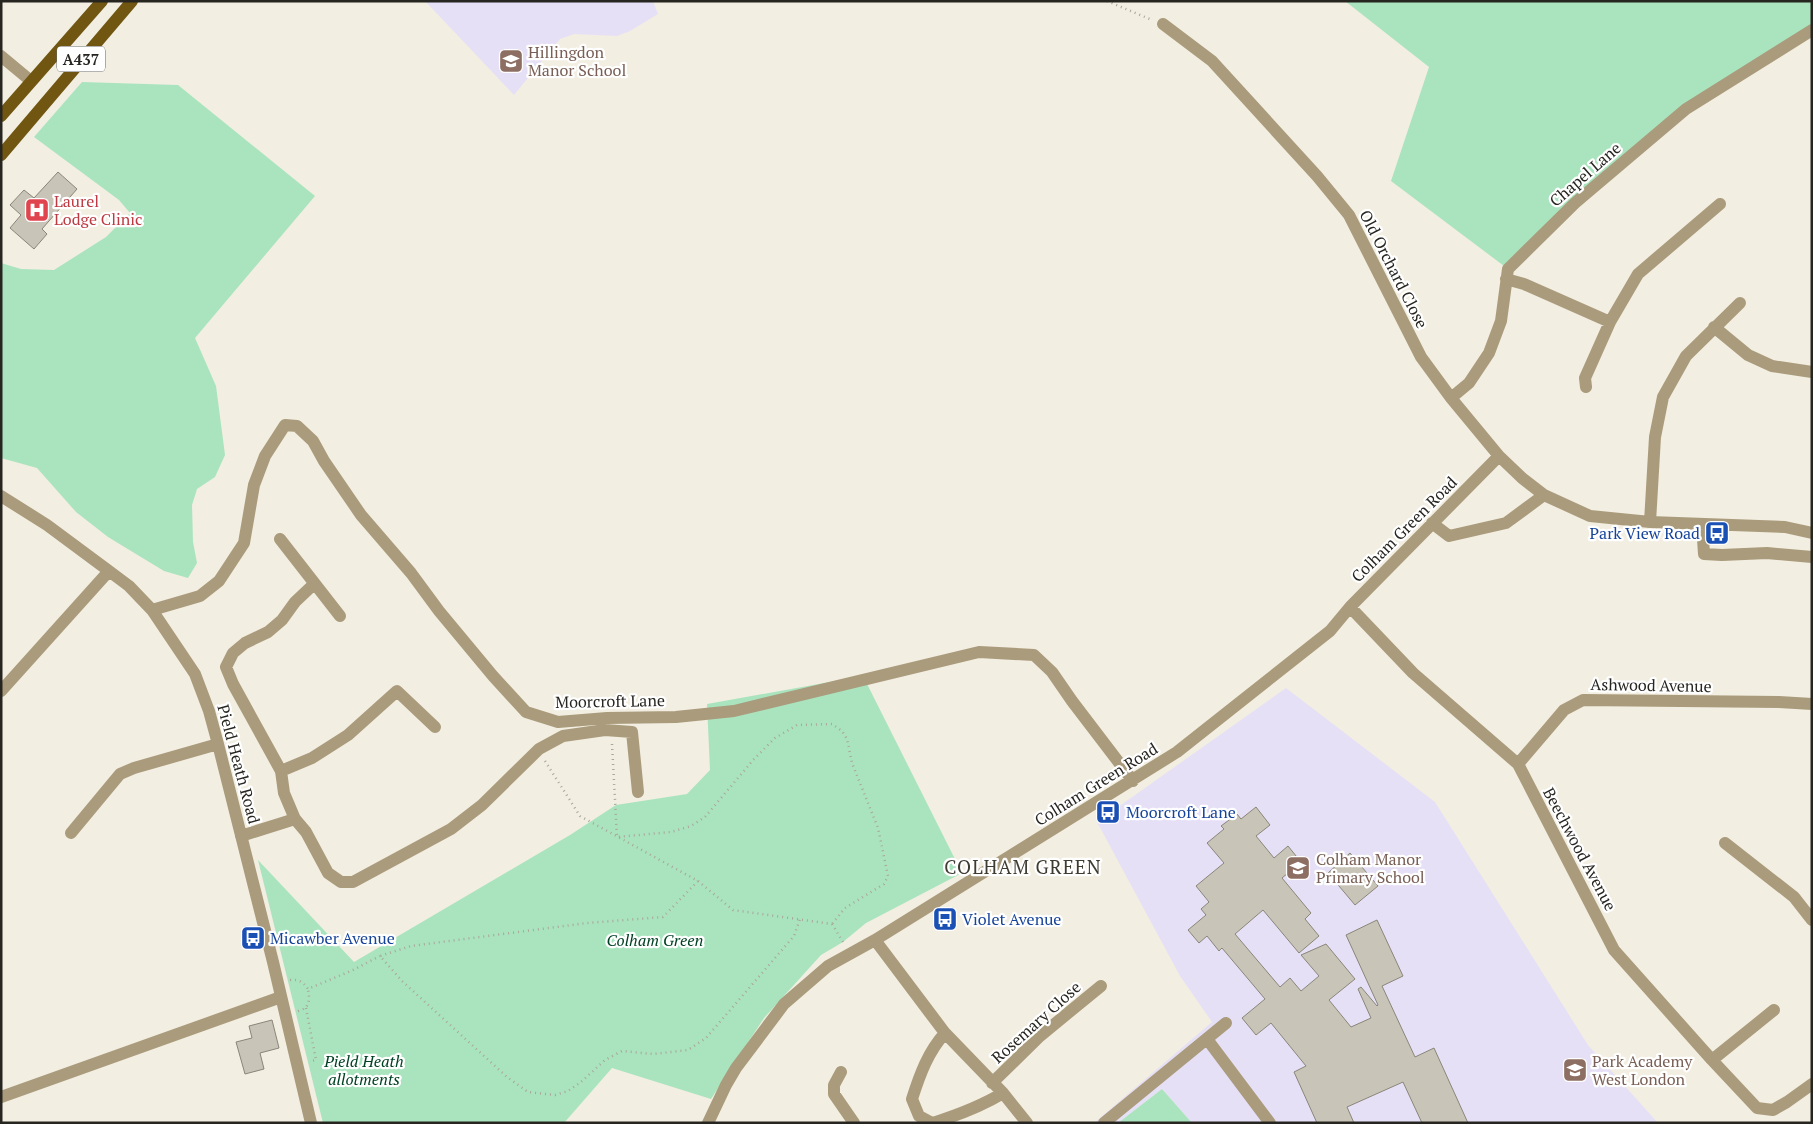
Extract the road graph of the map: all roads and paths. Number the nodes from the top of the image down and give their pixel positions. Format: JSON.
{"nodes":[{"id":1,"x":102,"y":1,"type":"edge"},
{"id":2,"x":132,"y":1,"type":"edge"},
{"id":3,"x":1107,"y":1,"type":"edge"},
{"id":4,"x":1163,"y":24,"type":"joint"},
{"id":5,"x":1812,"y":30,"type":"edge"},
{"id":6,"x":1,"y":56,"type":"edge"},
{"id":7,"x":31,"y":81,"type":"junction"},
{"id":8,"x":1,"y":116,"type":"edge"},
{"id":9,"x":1,"y":155,"type":"edge"},
{"id":10,"x":1720,"y":204,"type":"dead end"},
{"id":11,"x":1506,"y":279,"type":"junction"},
{"id":12,"x":1740,"y":303,"type":"dead end"},
{"id":13,"x":1610,"y":322,"type":"junction"},
{"id":14,"x":1714,"y":327,"type":"junction"},
{"id":15,"x":1812,"y":372,"type":"edge"},
{"id":16,"x":1586,"y":387,"type":"dead end"},
{"id":17,"x":1451,"y":398,"type":"junction"},
{"id":18,"x":1499,"y":456,"type":"junction"},
{"id":19,"x":1,"y":496,"type":"edge"},
{"id":20,"x":1544,"y":496,"type":"junction"},
{"id":21,"x":1650,"y":522,"type":"junction"},
{"id":22,"x":1432,"y":523,"type":"junction"},
{"id":23,"x":1702,"y":524,"type":"junction"},
{"id":24,"x":1812,"y":533,"type":"edge"},
{"id":25,"x":280,"y":539,"type":"dead end"},
{"id":26,"x":1812,"y":556,"type":"edge"},
{"id":27,"x":109,"y":571,"type":"junction"},
{"id":28,"x":314,"y":584,"type":"junction"},
{"id":29,"x":1350,"y":606,"type":"junction"},
{"id":30,"x":152,"y":610,"type":"junction"},
{"id":31,"x":340,"y":616,"type":"dead end"},
{"id":32,"x":1,"y":691,"type":"edge"},
{"id":33,"x":1812,"y":704,"type":"edge"},
{"id":34,"x":435,"y":727,"type":"dead end"},
{"id":35,"x":611,"y":739,"type":"dead end"},
{"id":36,"x":218,"y":744,"type":"junction"},
{"id":37,"x":542,"y":757,"type":"dead end"},
{"id":38,"x":1518,"y":764,"type":"junction"},
{"id":39,"x":280,"y":771,"type":"junction"},
{"id":40,"x":1133,"y":781,"type":"junction"},
{"id":41,"x":638,"y":792,"type":"dead end"},
{"id":42,"x":295,"y":818,"type":"junction"},
{"id":43,"x":71,"y":833,"type":"dead end"},
{"id":44,"x":242,"y":836,"type":"junction"},
{"id":45,"x":617,"y":837,"type":"junction"},
{"id":46,"x":1725,"y":843,"type":"dead end"},
{"id":47,"x":698,"y":881,"type":"junction"},
{"id":48,"x":800,"y":919,"type":"junction"},
{"id":49,"x":1812,"y":920,"type":"edge"},
{"id":50,"x":832,"y":924,"type":"junction"},
{"id":51,"x":875,"y":940,"type":"junction"},
{"id":52,"x":843,"y":942,"type":"dead end"},
{"id":53,"x":380,"y":956,"type":"junction"},
{"id":54,"x":286,"y":981,"type":"dead end"},
{"id":55,"x":1101,"y":986,"type":"dead end"},
{"id":56,"x":308,"y":989,"type":"junction"},
{"id":57,"x":281,"y":997,"type":"junction"},
{"id":58,"x":306,"y":1008,"type":"junction"},
{"id":59,"x":1774,"y":1010,"type":"dead end"},
{"id":60,"x":294,"y":1012,"type":"dead end"},
{"id":61,"x":1226,"y":1023,"type":"dead end"},
{"id":62,"x":945,"y":1033,"type":"junction"},
{"id":63,"x":1207,"y":1039,"type":"junction"},
{"id":64,"x":1712,"y":1060,"type":"junction"},
{"id":65,"x":306,"y":1062,"type":"dead end"},
{"id":66,"x":842,"y":1072,"type":"dead end"},
{"id":67,"x":992,"y":1084,"type":"junction"},
{"id":68,"x":1812,"y":1084,"type":"edge"},
{"id":69,"x":1003,"y":1093,"type":"junction"},
{"id":70,"x":1,"y":1097,"type":"edge"},
{"id":71,"x":311,"y":1123,"type":"edge"},
{"id":72,"x":708,"y":1123,"type":"edge"},
{"id":73,"x":854,"y":1123,"type":"edge"},
{"id":74,"x":933,"y":1123,"type":"edge"},
{"id":75,"x":1027,"y":1123,"type":"edge"},
{"id":76,"x":1104,"y":1123,"type":"edge"},
{"id":77,"x":1270,"y":1123,"type":"edge"}],
"edges":[{"from":1,"to":7,"type":"main road","number":"A437"},
{"from":2,"to":9,"type":"main road","number":"A437"},
{"from":3,"to":4,"type":"path"},
{"from":4,"to":17,"type":"street","name":"Old Orchard Close"},
{"from":5,"to":11,"type":"street","name":"Chapel Lane"},
{"from":6,"to":7,"type":"street"},
{"from":7,"to":8,"type":"main road","number":"A437"},
{"from":10,"to":13,"type":"street"},
{"from":11,"to":13,"type":"street"},
{"from":11,"to":17,"type":"street","name":"Chapel Lane"},
{"from":12,"to":14,"type":"street"},
{"from":13,"to":16,"type":"street"},
{"from":14,"to":15,"type":"street"},
{"from":14,"to":21,"type":"street"},
{"from":17,"to":18,"type":"street","name":"Old Orchard Close"},
{"from":18,"to":20,"type":"street"},
{"from":18,"to":22,"type":"street","name":"Colham Green Road"},
{"from":19,"to":27,"type":"street","name":"Pield Heath Road"},
{"from":20,"to":21,"type":"street"},
{"from":20,"to":22,"type":"street"},
{"from":21,"to":23,"type":"street"},
{"from":22,"to":29,"type":"street","name":"Colham Green Road"},
{"from":23,"to":24,"type":"street"},
{"from":23,"to":26,"type":"street"},
{"from":25,"to":28,"type":"street"},
{"from":27,"to":30,"type":"street","name":"Pield Heath Road"},
{"from":27,"to":32,"type":"street"},
{"from":28,"to":31,"type":"street"},
{"from":28,"to":39,"type":"street"},
{"from":29,"to":38,"type":"street","name":"Beechwood Avenue"},
{"from":29,"to":40,"type":"street","name":"Colham Green Road"},
{"from":30,"to":36,"type":"street","name":"Pield Heath Road"},
{"from":30,"to":40,"type":"street","name":"Moorcroft Lane"},
{"from":33,"to":38,"type":"street","name":"Ashwood Avenue"},
{"from":34,"to":39,"type":"street"},
{"from":35,"to":45,"type":"path"},
{"from":36,"to":43,"type":"street"},
{"from":36,"to":44,"type":"street","name":"Pield Heath Road"},
{"from":37,"to":45,"type":"path"},
{"from":38,"to":64,"type":"street","name":"Beechwood Avenue"},
{"from":39,"to":42,"type":"street"},
{"from":40,"to":51,"type":"street","name":"Colham Green Road"},
{"from":41,"to":42,"type":"street"},
{"from":42,"to":44,"type":"street"},
{"from":44,"to":57,"type":"street","name":"Pield Heath Road"},
{"from":45,"to":47,"type":"path"},
{"from":45,"to":50,"type":"path"},
{"from":46,"to":49,"type":"street"},
{"from":47,"to":48,"type":"path"},
{"from":47,"to":53,"type":"path"},
{"from":48,"to":50,"type":"path"},
{"from":48,"to":53,"type":"path"},
{"from":50,"to":52,"type":"path"},
{"from":51,"to":62,"type":"street"},
{"from":51,"to":72,"type":"street","name":"Colham Green Road"},
{"from":53,"to":56,"type":"path"},
{"from":54,"to":56,"type":"path"},
{"from":55,"to":67,"type":"street","name":"Rosemary Close"},
{"from":56,"to":58,"type":"path"},
{"from":57,"to":70,"type":"street"},
{"from":57,"to":71,"type":"street","name":"Pield Heath Road"},
{"from":58,"to":60,"type":"path"},
{"from":58,"to":65,"type":"path"},
{"from":59,"to":64,"type":"street"},
{"from":61,"to":63,"type":"street"},
{"from":62,"to":67,"type":"street"},
{"from":62,"to":74,"type":"street"},
{"from":63,"to":76,"type":"street"},
{"from":63,"to":77,"type":"street"},
{"from":64,"to":68,"type":"street","name":"Beechwood Avenue"},
{"from":66,"to":73,"type":"street"},
{"from":67,"to":69,"type":"street"},
{"from":69,"to":74,"type":"street"},
{"from":69,"to":75,"type":"street"}]}
